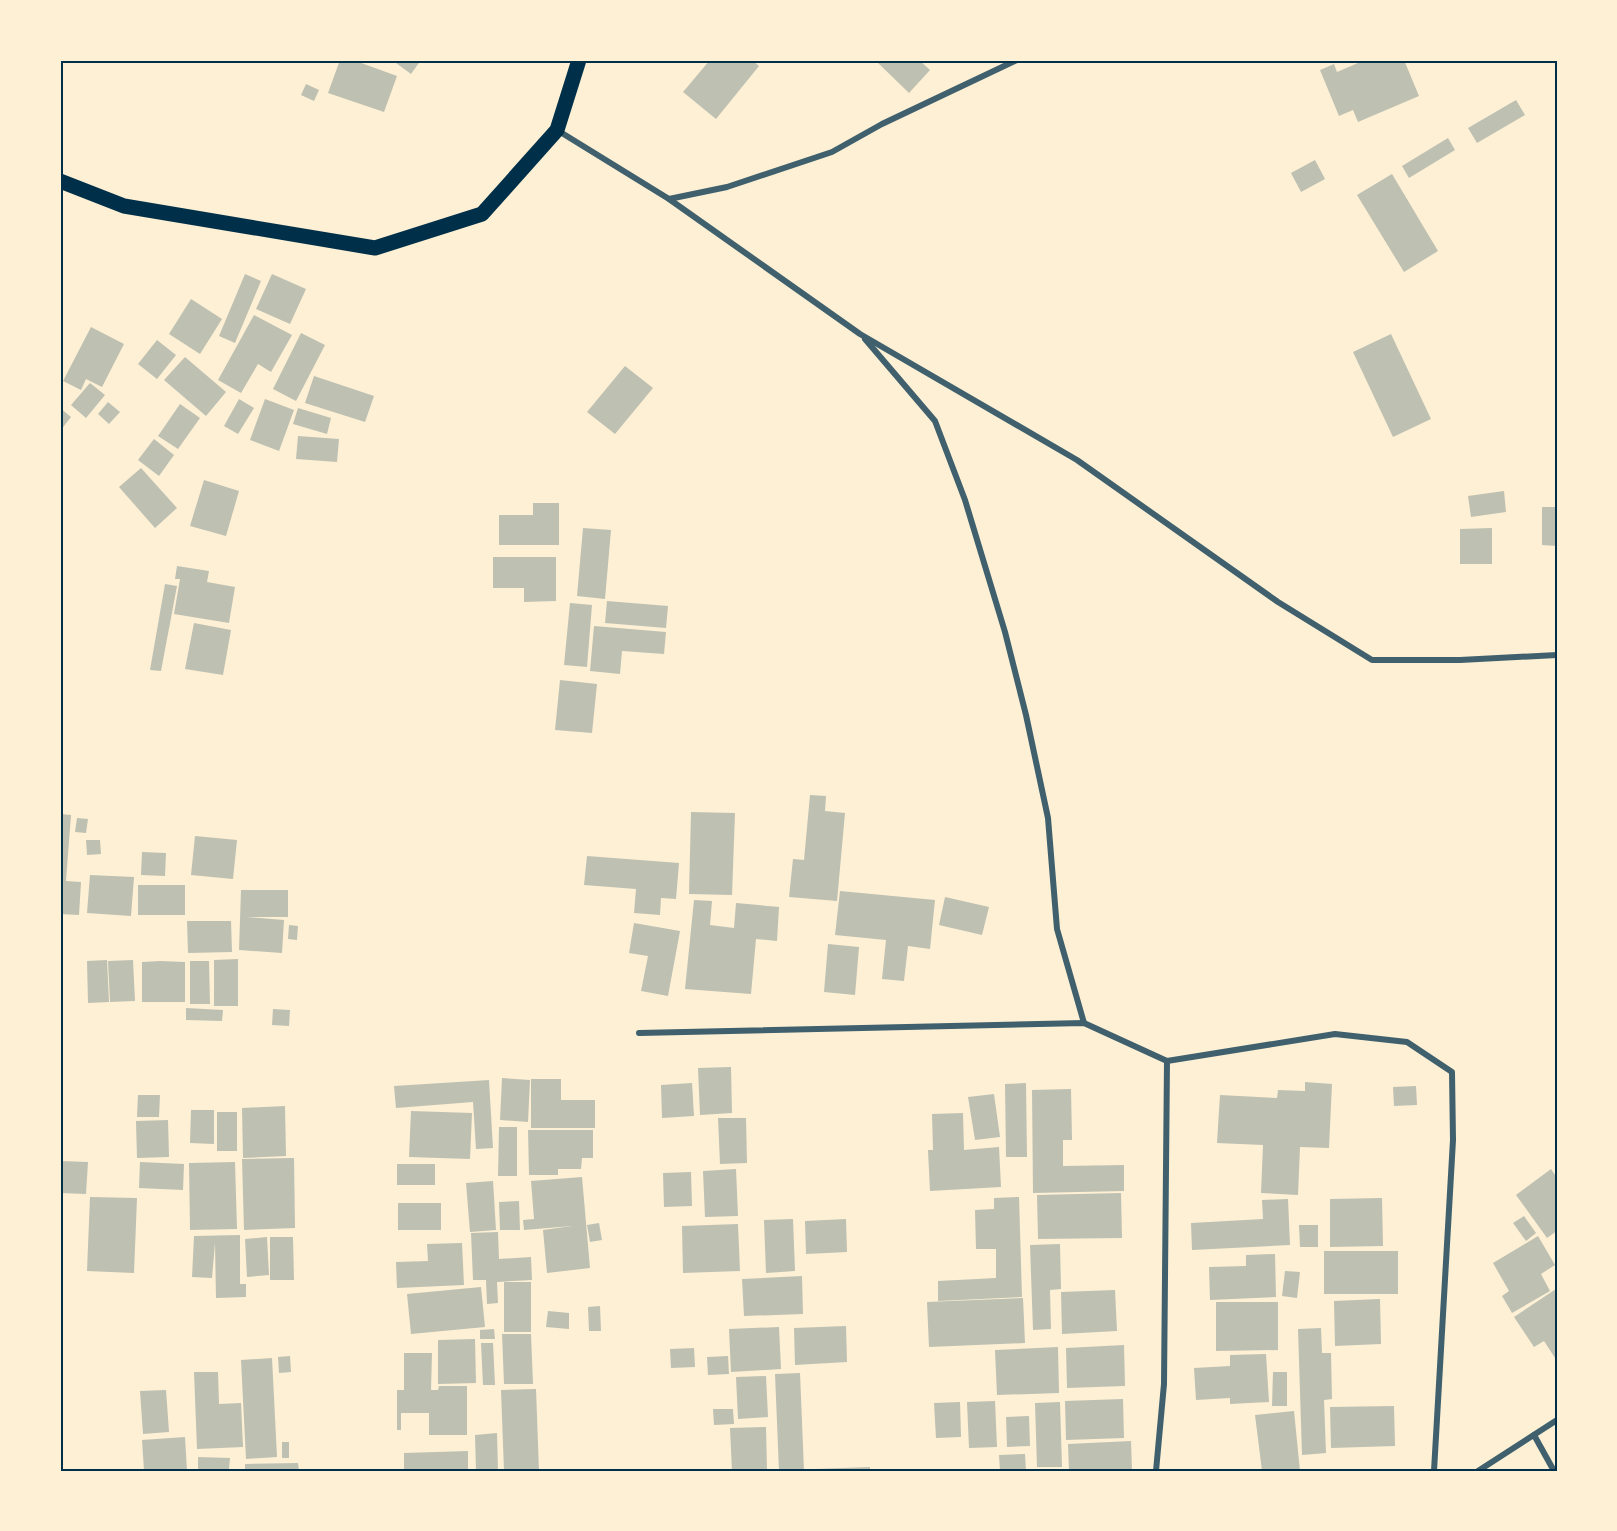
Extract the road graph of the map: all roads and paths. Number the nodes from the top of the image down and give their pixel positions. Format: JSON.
{"nodes":[{"id":1,"x":579,"y":60,"type":"edge"},
{"id":2,"x":1017,"y":60,"type":"edge"},
{"id":3,"x":557,"y":130,"type":"junction"},
{"id":4,"x":60,"y":181,"type":"edge"},
{"id":5,"x":669,"y":199,"type":"junction"},
{"id":6,"x":860,"y":334,"type":"junction"},
{"id":7,"x":1557,"y":655,"type":"edge"},
{"id":8,"x":1084,"y":1023,"type":"junction"},
{"id":9,"x":639,"y":1033,"type":"dead end"},
{"id":10,"x":1167,"y":1060,"type":"junction"},
{"id":11,"x":1557,"y":1420,"type":"edge"},
{"id":12,"x":1533,"y":1435,"type":"junction"},
{"id":13,"x":1156,"y":1471,"type":"edge"},
{"id":14,"x":1434,"y":1471,"type":"edge"},
{"id":15,"x":1478,"y":1471,"type":"edge"},
{"id":16,"x":1554,"y":1471,"type":"edge"}],
"edges":[{"from":1,"to":3,"type":"main road"},
{"from":2,"to":5,"type":"street"},
{"from":3,"to":4,"type":"main road"},
{"from":3,"to":5,"type":"street"},
{"from":5,"to":6,"type":"street"},
{"from":6,"to":7,"type":"street"},
{"from":6,"to":8,"type":"street"},
{"from":8,"to":9,"type":"street"},
{"from":8,"to":10,"type":"street"},
{"from":10,"to":13,"type":"street"},
{"from":10,"to":14,"type":"street"},
{"from":11,"to":12,"type":"street"},
{"from":12,"to":15,"type":"street"},
{"from":12,"to":16,"type":"street"}]}
